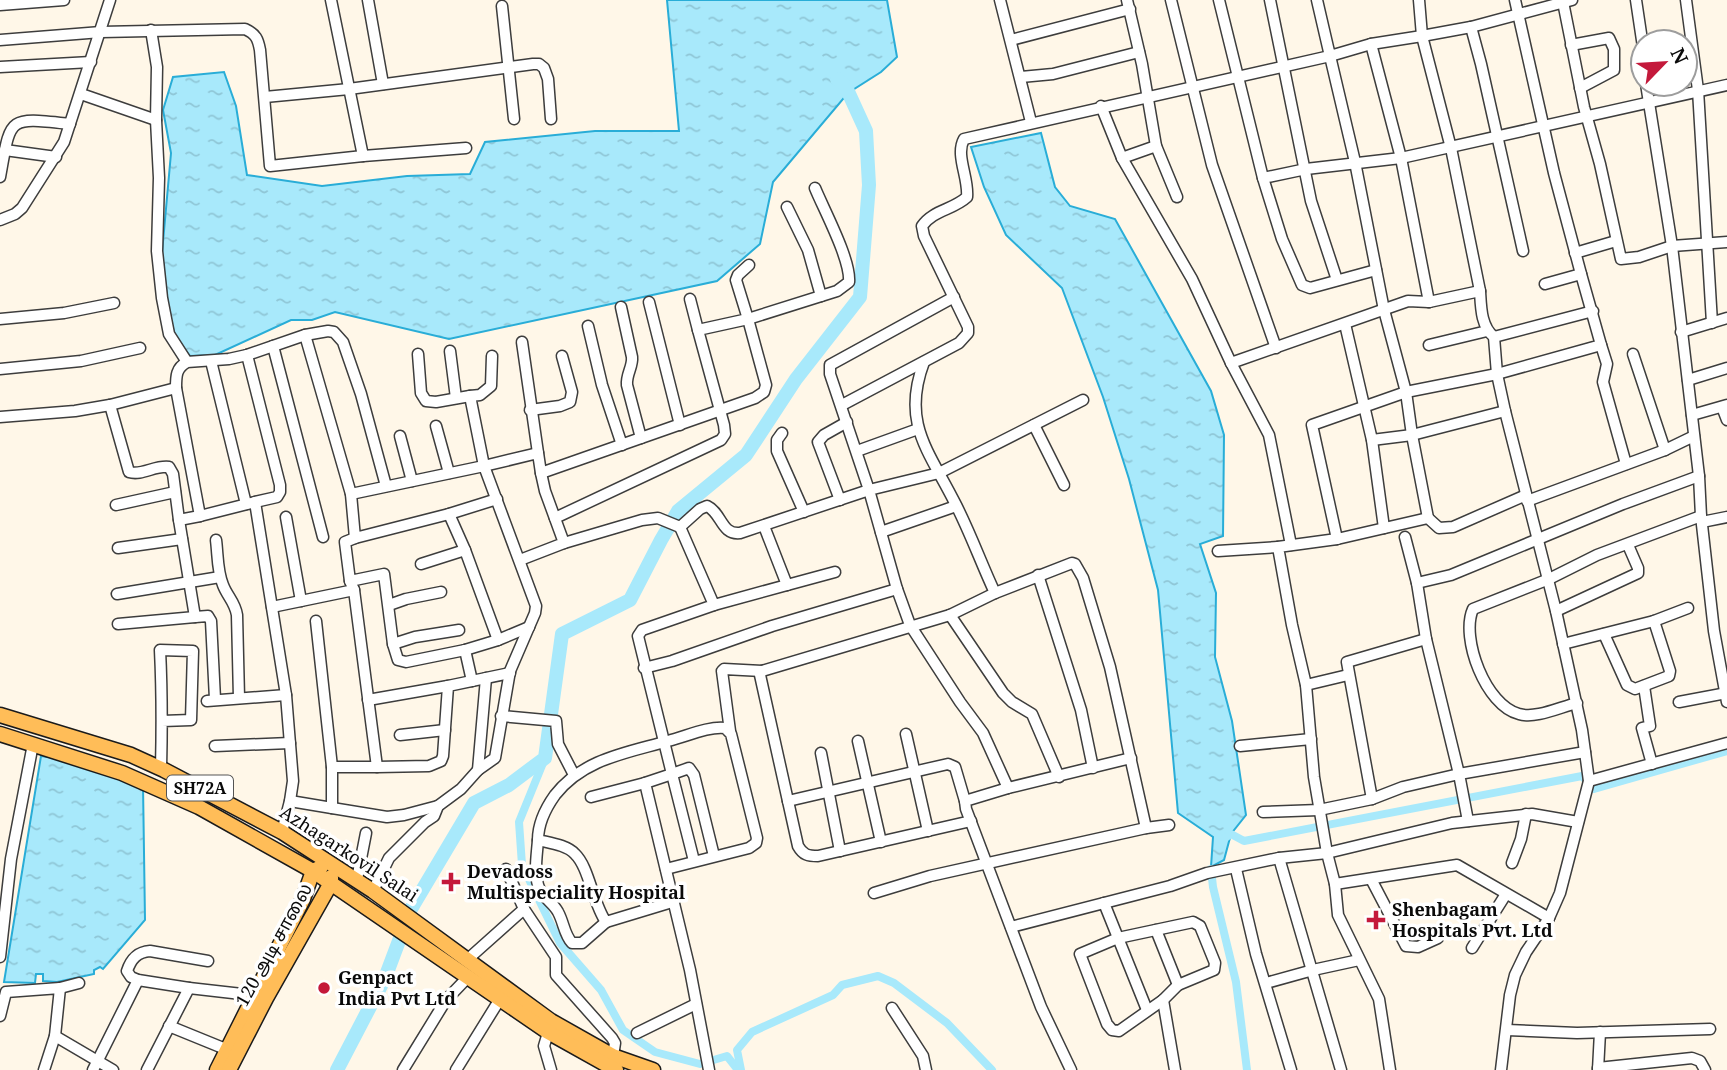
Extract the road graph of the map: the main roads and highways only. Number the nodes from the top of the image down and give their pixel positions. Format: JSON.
{"nodes":[{"id":1,"x":0,"y":714,"type":"edge"},
{"id":2,"x":0,"y":734,"type":"edge"},
{"id":3,"x":330,"y":863,"type":"junction"},
{"id":4,"x":313,"y":871,"type":"junction"},
{"id":5,"x":331,"y":883,"type":"junction"},
{"id":6,"x":261,"y":996,"type":"junction"},
{"id":7,"x":550,"y":1027,"type":"junction"},
{"id":8,"x":615,"y":1063,"type":"edge"},
{"id":9,"x":217,"y":1070,"type":"edge"},
{"id":10,"x":229,"y":1070,"type":"edge"},
{"id":11,"x":653,"y":1070,"type":"edge"}],
"edges":[{"from":1,"to":3,"type":"main road","name":"Azhagarkovil Salai","number":"SH72A"},
{"from":2,"to":4,"type":"main road","name":"Azhagarkovil Salai","number":"SH72A"},
{"from":3,"to":4,"type":"main road","name":"120 அடி சாலை"},
{"from":3,"to":5,"type":"main road","name":"120 அடி சாலை"},
{"from":3,"to":7,"type":"main road","name":"Azhagarkovil Salai","number":"SH72A"},
{"from":4,"to":5,"type":"main road","name":"Azhagarkovil Salai","number":"SH72A"},
{"from":4,"to":6,"type":"main road","name":"120 அடி சாலை"},
{"from":5,"to":6,"type":"main road","name":"120 அடி சாலை"},
{"from":5,"to":7,"type":"main road","name":"Azhagarkovil Salai","number":"SH72A"},
{"from":6,"to":9,"type":"main road","name":"120 அடி சாலை"},
{"from":6,"to":10,"type":"main road","name":"120 அடி சாலை"},
{"from":7,"to":8,"type":"main road","name":"Azhagarkovil Salai","number":"SH72A"},
{"from":8,"to":11,"type":"main road","name":"Azhagarkovil Salai","number":"SH72A"}]}
